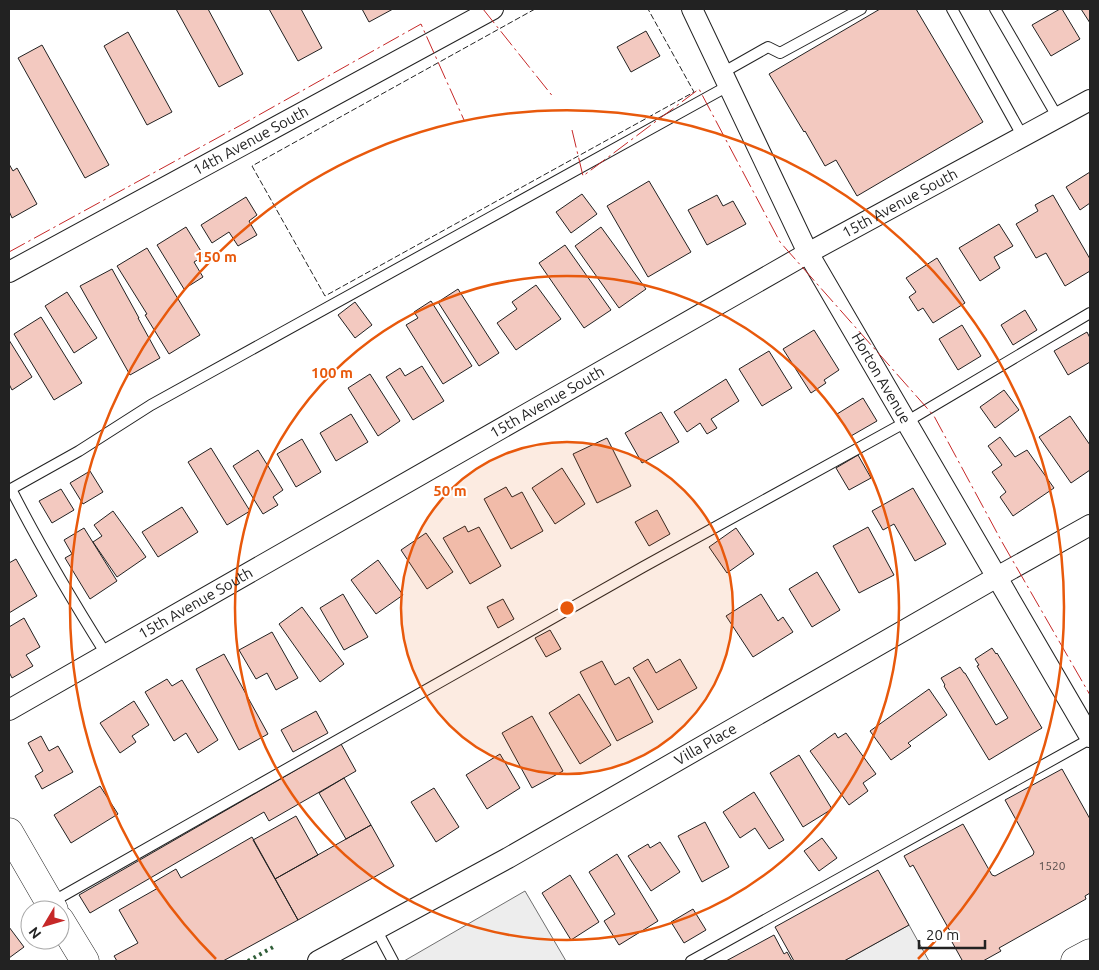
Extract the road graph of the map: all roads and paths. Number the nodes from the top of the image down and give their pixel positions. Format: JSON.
{"nodes":[{"id":1,"x":493,"y":9,"type":"edge"},
{"id":2,"x":692,"y":9,"type":"edge"},
{"id":3,"x":861,"y":9,"type":"edge"},
{"id":4,"x":952,"y":9,"type":"edge"},
{"id":5,"x":995,"y":9,"type":"edge"},
{"id":6,"x":725,"y":80,"type":"junction"},
{"id":7,"x":1090,"y":100,"type":"edge"},
{"id":8,"x":1058,"y":118,"type":"junction"},
{"id":9,"x":1023,"y":137,"type":"junction"},
{"id":10,"x":808,"y":253,"type":"junction"},
{"id":11,"x":9,"y":272,"type":"edge"},
{"id":12,"x":1090,"y":313,"type":"edge"},
{"id":13,"x":906,"y":422,"type":"junction"},
{"id":14,"x":1090,"y":525,"type":"edge"},
{"id":15,"x":997,"y":577,"type":"junction"},
{"id":16,"x":106,"y":654,"type":"junction"},
{"id":17,"x":9,"y":710,"type":"edge"},
{"id":18,"x":1090,"y":738,"type":"edge"},
{"id":19,"x":9,"y":832,"type":"edge"},
{"id":20,"x":49,"y":900,"type":"edge"},
{"id":21,"x":70,"y":902,"type":"edge"},
{"id":22,"x":376,"y":929,"type":"junction"},
{"id":23,"x":70,"y":936,"type":"edge"},
{"id":24,"x":1090,"y":953,"type":"edge"},
{"id":25,"x":85,"y":961,"type":"edge"},
{"id":26,"x":318,"y":961,"type":"edge"},
{"id":27,"x":393,"y":961,"type":"edge"},
{"id":28,"x":691,"y":961,"type":"edge"},
{"id":29,"x":1075,"y":961,"type":"edge"}],
"edges":[{"from":1,"to":11,"type":"street","name":"14th Avenue South"},
{"from":2,"to":6,"type":"street","name":"Horton Avenue"},
{"from":3,"to":6,"type":"lane"},
{"from":4,"to":9,"type":"lane"},
{"from":5,"to":8,"type":"lane"},
{"from":6,"to":10,"type":"street","name":"Horton Avenue"},
{"from":6,"to":16,"type":"lane"},
{"from":7,"to":8,"type":"street","name":"15th Avenue South"},
{"from":8,"to":9,"type":"street","name":"15th Avenue South"},
{"from":9,"to":10,"type":"street","name":"15th Avenue South"},
{"from":10,"to":13,"type":"street","name":"Horton Avenue"},
{"from":10,"to":16,"type":"street","name":"15th Avenue South"},
{"from":12,"to":13,"type":"lane"},
{"from":13,"to":15,"type":"street","name":"Horton Avenue"},
{"from":13,"to":21,"type":"lane"},
{"from":14,"to":15,"type":"street","name":"Villa Place"},
{"from":15,"to":18,"type":"street","name":"Horton Avenue"},
{"from":15,"to":22,"type":"street","name":"Villa Place"},
{"from":16,"to":17,"type":"street","name":"15th Avenue South"},
{"from":18,"to":28,"type":"lane"},
{"from":19,"to":20,"type":"street"},
{"from":22,"to":26,"type":"street","name":"Villa Place"},
{"from":22,"to":27,"type":"lane"},
{"from":23,"to":25,"type":"street"},
{"from":24,"to":29,"type":"street"}]}
